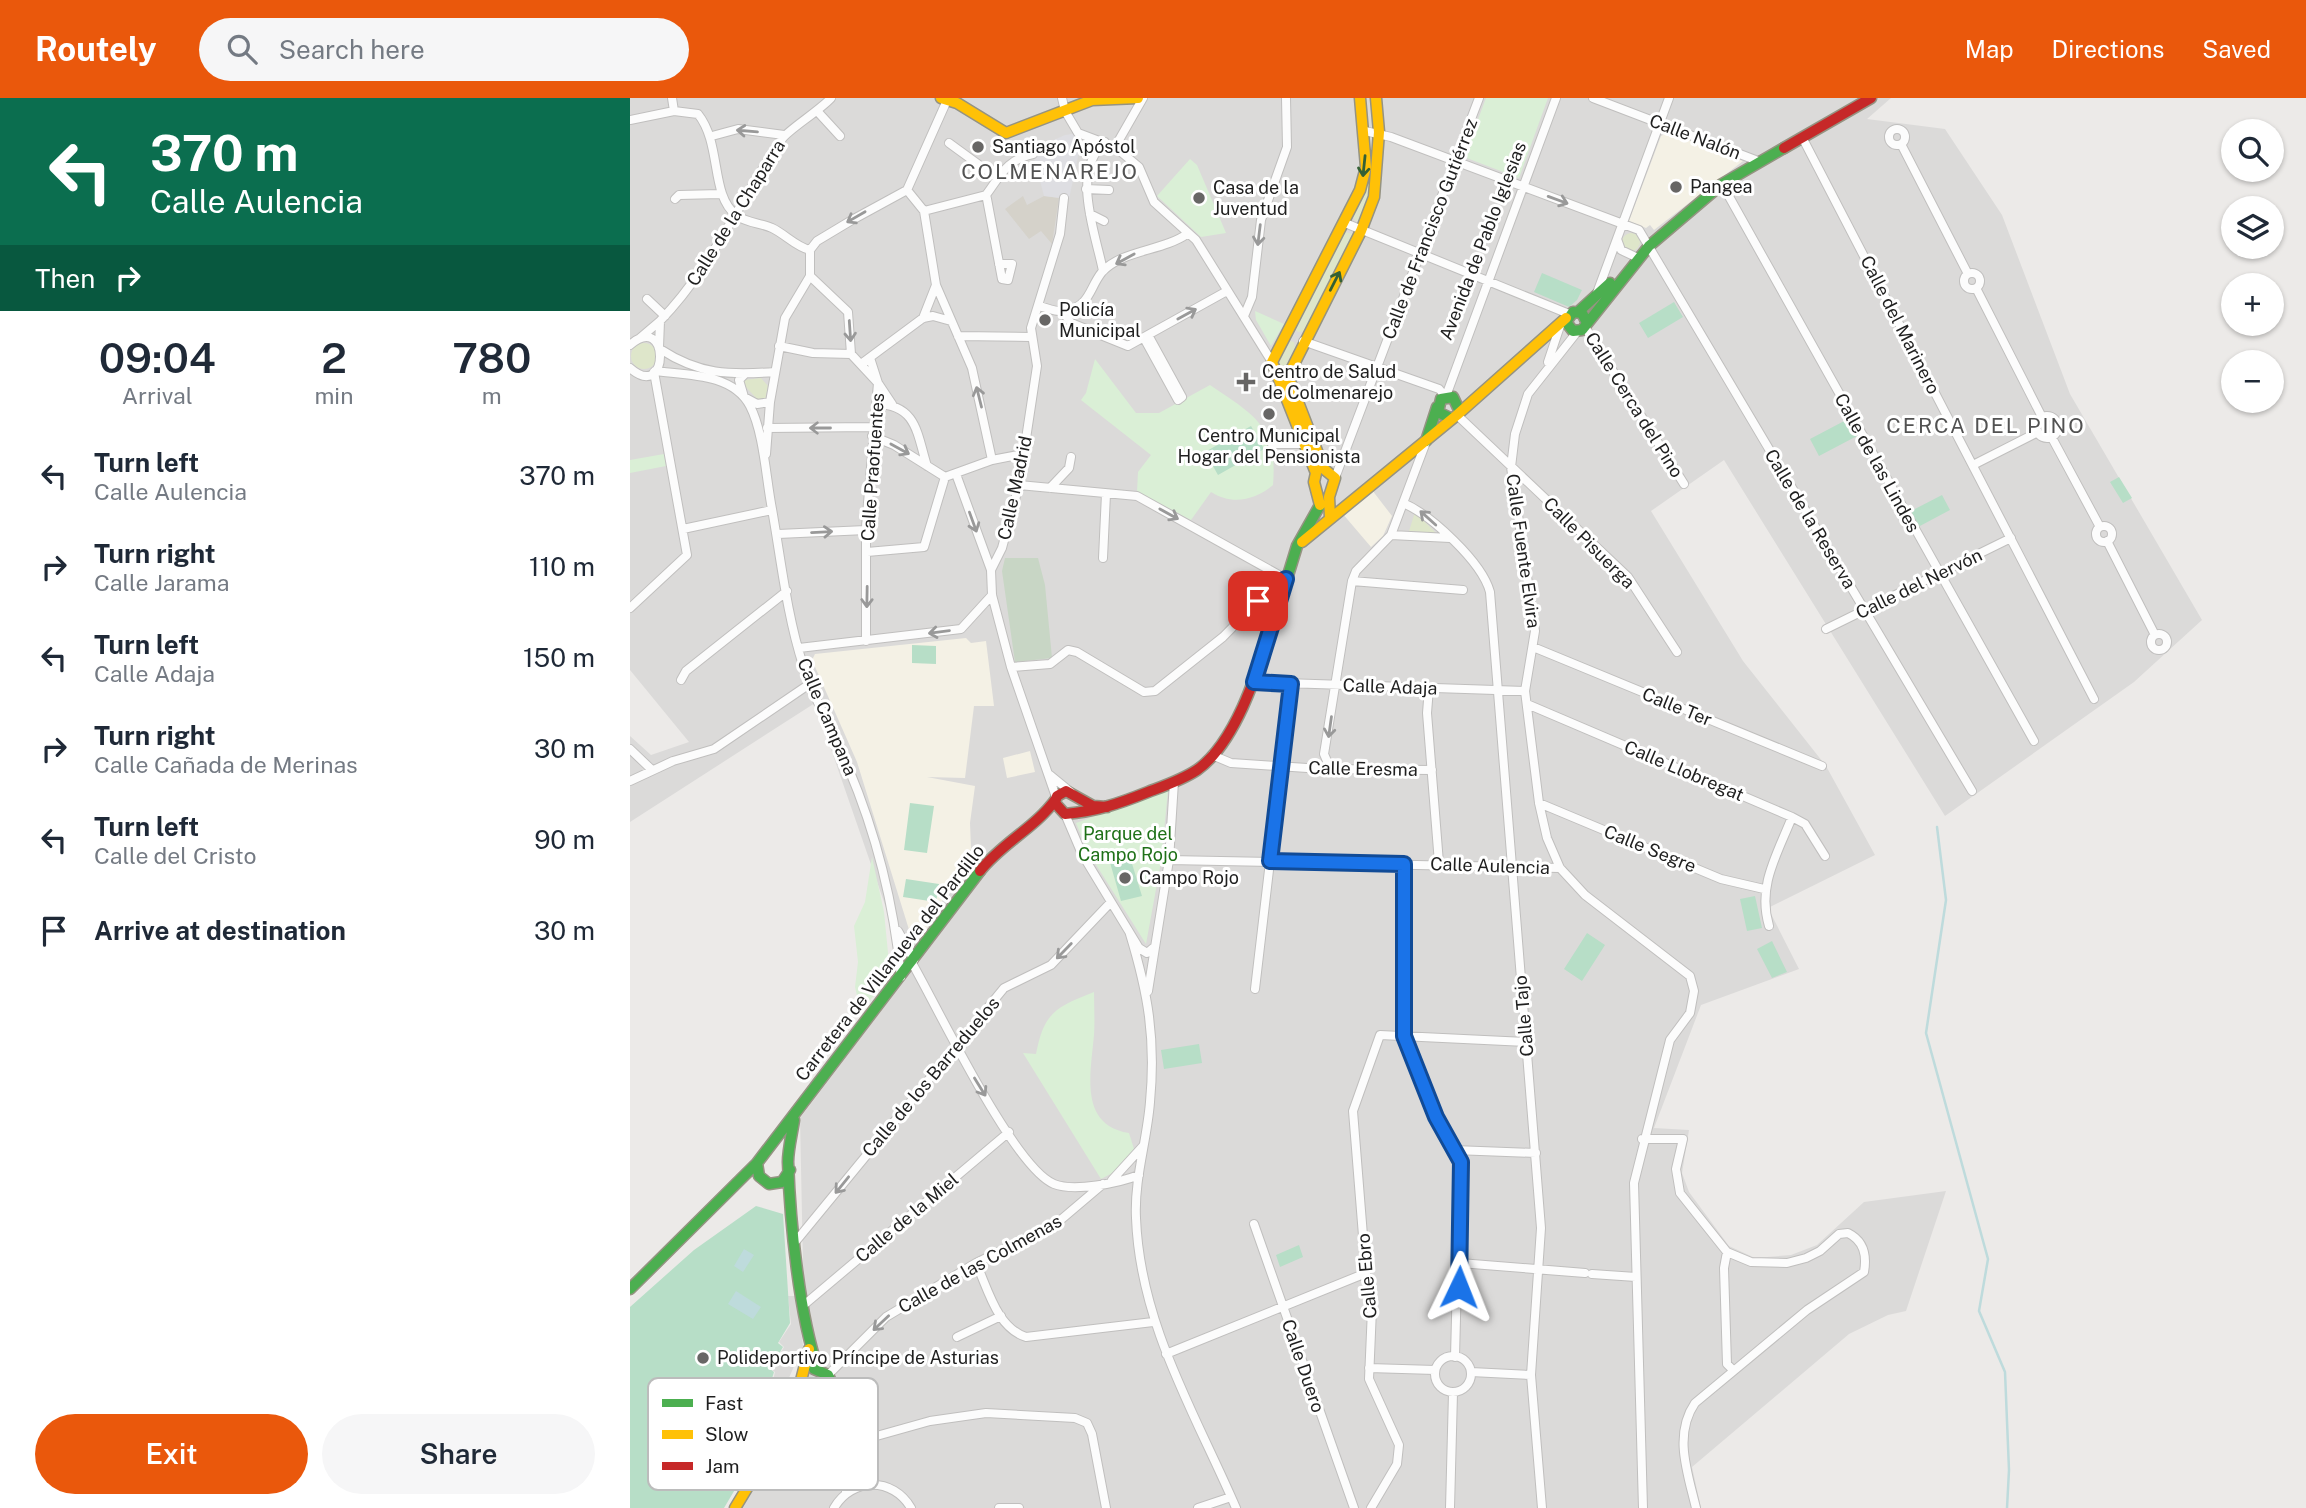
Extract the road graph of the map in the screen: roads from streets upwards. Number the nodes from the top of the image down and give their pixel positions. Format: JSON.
{"nodes":[{"id":1,"x":673,"y":98,"type":"edge"},
{"id":2,"x":831,"y":98,"type":"edge"},
{"id":3,"x":1062,"y":98,"type":"edge"},
{"id":4,"x":1140,"y":98,"type":"edge"},
{"id":5,"x":1286,"y":98,"type":"edge"},
{"id":6,"x":1360,"y":98,"type":"edge"},
{"id":7,"x":1376,"y":98,"type":"edge"},
{"id":8,"x":1479,"y":98,"type":"edge"},
{"id":9,"x":1556,"y":98,"type":"edge"},
{"id":10,"x":1592,"y":98,"type":"edge"},
{"id":11,"x":1669,"y":98,"type":"edge"},
{"id":12,"x":1869,"y":98,"type":"edge"},
{"id":13,"x":946,"y":99,"type":"edge"},
{"id":14,"x":1085,"y":100,"type":"edge"},
{"id":15,"x":1125,"y":101,"type":"junction"},
{"id":16,"x":674,"y":111,"type":"junction"},
{"id":17,"x":1065,"y":111,"type":"junction"},
{"id":18,"x":818,"y":112,"type":"junction"},
{"id":19,"x":1134,"y":112,"type":"junction"},
{"id":20,"x":630,"y":120,"type":"edge"},
{"id":21,"x":1660,"y":123,"type":"junction"},
{"id":22,"x":1365,"y":131,"type":"junction"},
{"id":23,"x":1379,"y":132,"type":"junction"},
{"id":24,"x":784,"y":135,"type":"junction"},
{"id":25,"x":712,"y":136,"type":"junction"},
{"id":26,"x":840,"y":136,"type":"dead end"},
{"id":27,"x":1802,"y":137,"type":"junction"},
{"id":28,"x":1105,"y":142,"type":"junction"},
{"id":29,"x":948,"y":143,"type":"dead end"},
{"id":30,"x":1901,"y":144,"type":"dead end"},
{"id":31,"x":1115,"y":147,"type":"junction"},
{"id":32,"x":1033,"y":154,"type":"dead end"},
{"id":33,"x":1455,"y":161,"type":"junction"},
{"id":34,"x":1758,"y":161,"type":"junction"},
{"id":35,"x":997,"y":178,"type":"junction"},
{"id":36,"x":1722,"y":184,"type":"junction"},
{"id":37,"x":1522,"y":187,"type":"junction"},
{"id":38,"x":1086,"y":189,"type":"junction"},
{"id":39,"x":907,"y":190,"type":"junction"},
{"id":40,"x":1109,"y":190,"type":"dead end"},
{"id":41,"x":721,"y":194,"type":"junction"},
{"id":42,"x":986,"y":195,"type":"junction"},
{"id":43,"x":1064,"y":198,"type":"dead end"},
{"id":44,"x":674,"y":199,"type":"dead end"},
{"id":45,"x":924,"y":211,"type":"junction"},
{"id":46,"x":1090,"y":214,"type":"junction"},
{"id":47,"x":737,"y":216,"type":"junction"},
{"id":48,"x":1104,"y":221,"type":"dead end"},
{"id":49,"x":1345,"y":223,"type":"junction"},
{"id":50,"x":1622,"y":224,"type":"junction"},
{"id":51,"x":1361,"y":231,"type":"junction"},
{"id":52,"x":1187,"y":234,"type":"junction"},
{"id":53,"x":1643,"y":234,"type":"junction"},
{"id":54,"x":1660,"y":234,"type":"junction"},
{"id":55,"x":1617,"y":239,"type":"junction"},
{"id":56,"x":1649,"y":246,"type":"junction"},
{"id":57,"x":810,"y":250,"type":"junction"},
{"id":58,"x":1421,"y":253,"type":"junction"},
{"id":59,"x":1638,"y":258,"type":"junction"},
{"id":60,"x":999,"y":264,"type":"dead end"},
{"id":61,"x":1103,"y":271,"type":"junction"},
{"id":62,"x":1626,"y":271,"type":"junction"},
{"id":63,"x":810,"y":276,"type":"junction"},
{"id":64,"x":1487,"y":279,"type":"junction"},
{"id":65,"x":936,"y":285,"type":"junction"},
{"id":66,"x":1227,"y":292,"type":"junction"},
{"id":67,"x":1597,"y":293,"type":"junction"},
{"id":68,"x":647,"y":299,"type":"dead end"},
{"id":69,"x":1039,"y":306,"type":"junction"},
{"id":70,"x":1063,"y":312,"type":"junction"},
{"id":71,"x":1244,"y":316,"type":"junction"},
{"id":72,"x":1568,"y":317,"type":"junction"},
{"id":73,"x":663,"y":318,"type":"junction"},
{"id":74,"x":923,"y":318,"type":"junction"},
{"id":75,"x":951,"y":321,"type":"junction"},
{"id":76,"x":1583,"y":326,"type":"junction"},
{"id":77,"x":1289,"y":333,"type":"junction"},
{"id":78,"x":958,"y":336,"type":"junction"},
{"id":79,"x":1031,"y":337,"type":"junction"},
{"id":80,"x":1146,"y":337,"type":"junction"},
{"id":81,"x":633,"y":341,"type":"edge"},
{"id":82,"x":1303,"y":341,"type":"junction"},
{"id":83,"x":779,"y":346,"type":"junction"},
{"id":84,"x":660,"y":348,"type":"junction"},
{"id":85,"x":1559,"y":348,"type":"junction"},
{"id":86,"x":1527,"y":351,"type":"junction"},
{"id":87,"x":851,"y":354,"type":"junction"},
{"id":88,"x":870,"y":358,"type":"junction"},
{"id":89,"x":861,"y":364,"type":"junction"},
{"id":90,"x":1272,"y":364,"type":"junction"},
{"id":91,"x":1378,"y":366,"type":"junction"},
{"id":92,"x":630,"y":368,"type":"edge"},
{"id":93,"x":1289,"y":371,"type":"junction"},
{"id":94,"x":654,"y":372,"type":"junction"},
{"id":95,"x":775,"y":372,"type":"junction"},
{"id":96,"x":745,"y":374,"type":"junction"},
{"id":97,"x":642,"y":375,"type":"junction"},
{"id":98,"x":630,"y":382,"type":"edge"},
{"id":99,"x":878,"y":383,"type":"junction"},
{"id":100,"x":1478,"y":394,"type":"junction"},
{"id":101,"x":744,"y":397,"type":"junction"},
{"id":102,"x":1448,"y":397,"type":"junction"},
{"id":103,"x":770,"y":402,"type":"junction"},
{"id":104,"x":877,"y":404,"type":"junction"},
{"id":105,"x":892,"y":404,"type":"junction"},
{"id":106,"x":1437,"y":407,"type":"junction"},
{"id":107,"x":1455,"y":414,"type":"junction"},
{"id":108,"x":2042,"y":417,"type":"junction"},
{"id":109,"x":767,"y":428,"type":"junction"},
{"id":110,"x":873,"y":432,"type":"junction"},
{"id":111,"x":2038,"y":432,"type":"junction"},
{"id":112,"x":2052,"y":436,"type":"junction"},
{"id":113,"x":1426,"y":441,"type":"junction"},
{"id":114,"x":1305,"y":443,"type":"junction"},
{"id":115,"x":1272,"y":444,"type":"dead end"},
{"id":116,"x":1023,"y":454,"type":"junction"},
{"id":117,"x":1072,"y":457,"type":"dead end"},
{"id":118,"x":992,"y":460,"type":"junction"},
{"id":119,"x":765,"y":461,"type":"junction"},
{"id":120,"x":1973,"y":465,"type":"junction"},
{"id":121,"x":927,"y":466,"type":"junction"},
{"id":122,"x":1511,"y":467,"type":"junction"},
{"id":123,"x":1320,"y":471,"type":"junction"},
{"id":124,"x":956,"y":474,"type":"junction"},
{"id":125,"x":945,"y":477,"type":"junction"},
{"id":126,"x":1333,"y":482,"type":"junction"},
{"id":127,"x":1684,"y":484,"type":"dead end"},
{"id":128,"x":1019,"y":485,"type":"junction"},
{"id":129,"x":1317,"y":487,"type":"junction"},
{"id":130,"x":1050,"y":488,"type":"junction"},
{"id":131,"x":1106,"y":494,"type":"junction"},
{"id":132,"x":1403,"y":503,"type":"junction"},
{"id":133,"x":772,"y":510,"type":"junction"},
{"id":134,"x":1325,"y":512,"type":"junction"},
{"id":135,"x":683,"y":529,"type":"junction"},
{"id":136,"x":866,"y":530,"type":"junction"},
{"id":137,"x":778,"y":534,"type":"junction"},
{"id":138,"x":1391,"y":535,"type":"junction"},
{"id":139,"x":1450,"y":538,"type":"junction"},
{"id":140,"x":2011,"y":538,"type":"junction"},
{"id":141,"x":867,"y":552,"type":"junction"},
{"id":142,"x":1103,"y":558,"type":"dead end"},
{"id":143,"x":991,"y":570,"type":"junction"},
{"id":144,"x":1939,"y":574,"type":"junction"},
{"id":145,"x":1286,"y":579,"type":"junction"},
{"id":146,"x":1352,"y":582,"type":"junction"},
{"id":147,"x":1463,"y":590,"type":"dead end"},
{"id":148,"x":788,"y":591,"type":"junction"},
{"id":149,"x":992,"y":595,"type":"junction"},
{"id":150,"x":630,"y":608,"type":"edge"},
{"id":151,"x":1864,"y":611,"type":"junction"},
{"id":152,"x":1825,"y":629,"type":"dead end"},
{"id":153,"x":2155,"y":635,"type":"dead end"},
{"id":154,"x":866,"y":640,"type":"junction"},
{"id":155,"x":1533,"y":647,"type":"junction"},
{"id":156,"x":799,"y":649,"type":"junction"},
{"id":157,"x":1677,"y":652,"type":"dead end"},
{"id":158,"x":1011,"y":667,"type":"junction"},
{"id":159,"x":681,"y":680,"type":"dead end"},
{"id":160,"x":1254,"y":682,"type":"junction"},
{"id":161,"x":811,"y":683,"type":"junction"},
{"id":162,"x":1291,"y":684,"type":"junction"},
{"id":163,"x":1336,"y":685,"type":"junction"},
{"id":164,"x":1429,"y":688,"type":"junction"},
{"id":165,"x":1497,"y":690,"type":"junction"},
{"id":166,"x":1525,"y":691,"type":"junction"},
{"id":167,"x":2094,"y":699,"type":"dead end"},
{"id":168,"x":1527,"y":704,"type":"junction"},
{"id":169,"x":2034,"y":741,"type":"dead end"},
{"id":170,"x":630,"y":749,"type":"edge"},
{"id":171,"x":1212,"y":755,"type":"junction"},
{"id":172,"x":1280,"y":766,"type":"junction"},
{"id":173,"x":1822,"y":766,"type":"dead end"},
{"id":174,"x":1330,"y":768,"type":"junction"},
{"id":175,"x":652,"y":770,"type":"junction"},
{"id":176,"x":1432,"y":771,"type":"junction"},
{"id":177,"x":1047,"y":773,"type":"junction"},
{"id":178,"x":630,"y":781,"type":"edge"},
{"id":179,"x":1174,"y":782,"type":"junction"},
{"id":180,"x":1972,"y":791,"type":"dead end"},
{"id":181,"x":1076,"y":796,"type":"junction"},
{"id":182,"x":1056,"y":798,"type":"junction"},
{"id":183,"x":1539,"y":803,"type":"junction"},
{"id":184,"x":1107,"y":807,"type":"junction"},
{"id":185,"x":1045,"y":814,"type":"junction"},
{"id":186,"x":1066,"y":814,"type":"junction"},
{"id":187,"x":1792,"y":817,"type":"junction"},
{"id":188,"x":1825,"y":856,"type":"dead end"},
{"id":189,"x":1169,"y":860,"type":"junction"},
{"id":190,"x":1270,"y":861,"type":"junction"},
{"id":191,"x":1439,"y":863,"type":"junction"},
{"id":192,"x":1404,"y":864,"type":"junction"},
{"id":193,"x":1510,"y":866,"type":"junction"},
{"id":194,"x":1560,"y":868,"type":"junction"},
{"id":195,"x":1764,"y":889,"type":"junction"},
{"id":196,"x":1111,"y":902,"type":"junction"},
{"id":197,"x":1769,"y":926,"type":"dead end"},
{"id":198,"x":896,"y":928,"type":"junction"},
{"id":199,"x":1130,"y":934,"type":"junction"},
{"id":200,"x":1154,"y":947,"type":"junction"},
{"id":201,"x":913,"y":962,"type":"junction"},
{"id":202,"x":901,"y":977,"type":"junction"},
{"id":203,"x":1255,"y":989,"type":"dead end"},
{"id":204,"x":1148,"y":994,"type":"junction"},
{"id":205,"x":1404,"y":1036,"type":"junction"},
{"id":206,"x":1526,"y":1042,"type":"junction"},
{"id":207,"x":955,"y":1047,"type":"junction"},
{"id":208,"x":798,"y":1111,"type":"junction"},
{"id":209,"x":1009,"y":1132,"type":"junction"},
{"id":210,"x":1642,"y":1139,"type":"junction"},
{"id":211,"x":1143,"y":1146,"type":"junction"},
{"id":212,"x":1454,"y":1150,"type":"junction"},
{"id":213,"x":1536,"y":1153,"type":"junction"},
{"id":214,"x":761,"y":1158,"type":"junction"},
{"id":215,"x":789,"y":1165,"type":"junction"},
{"id":216,"x":1123,"y":1170,"type":"junction"},
{"id":217,"x":1139,"y":1175,"type":"junction"},
{"id":218,"x":767,"y":1182,"type":"junction"},
{"id":219,"x":1107,"y":1183,"type":"junction"},
{"id":220,"x":737,"y":1186,"type":"junction"},
{"id":221,"x":1073,"y":1188,"type":"junction"},
{"id":222,"x":1136,"y":1193,"type":"junction"},
{"id":223,"x":1082,"y":1203,"type":"junction"},
{"id":224,"x":792,"y":1207,"type":"junction"},
{"id":225,"x":1254,"y":1224,"type":"dead end"},
{"id":226,"x":796,"y":1241,"type":"junction"},
{"id":227,"x":1727,"y":1252,"type":"junction"},
{"id":228,"x":976,"y":1263,"type":"junction"},
{"id":229,"x":1460,"y":1263,"type":"junction"},
{"id":230,"x":1540,"y":1271,"type":"junction"},
{"id":231,"x":1366,"y":1273,"type":"junction"},
{"id":232,"x":1636,"y":1277,"type":"junction"},
{"id":233,"x":630,"y":1289,"type":"edge"},
{"id":234,"x":805,"y":1304,"type":"junction"},
{"id":235,"x":1283,"y":1307,"type":"junction"},
{"id":236,"x":1001,"y":1316,"type":"junction"},
{"id":237,"x":1153,"y":1322,"type":"junction"},
{"id":238,"x":957,"y":1337,"type":"dead end"},
{"id":239,"x":810,"y":1346,"type":"junction"},
{"id":240,"x":1166,"y":1354,"type":"junction"},
{"id":241,"x":1455,"y":1357,"type":"junction"},
{"id":242,"x":1369,"y":1368,"type":"junction"},
{"id":243,"x":1435,"y":1370,"type":"junction"},
{"id":244,"x":1733,"y":1370,"type":"junction"},
{"id":245,"x":823,"y":1372,"type":"junction"},
{"id":246,"x":1471,"y":1372,"type":"junction"},
{"id":247,"x":803,"y":1375,"type":"junction"},
{"id":248,"x":1531,"y":1375,"type":"junction"},
{"id":249,"x":802,"y":1378,"type":"edge"},
{"id":250,"x":828,"y":1378,"type":"edge"},
{"id":251,"x":1453,"y":1393,"type":"junction"},
{"id":252,"x":878,"y":1436,"type":"edge"},
{"id":253,"x":878,"y":1486,"type":"edge"},
{"id":254,"x":746,"y":1490,"type":"edge"},
{"id":255,"x":850,"y":1490,"type":"edge"},
{"id":256,"x":1231,"y":1497,"type":"junction"},
{"id":257,"x":735,"y":1508,"type":"edge"},
{"id":258,"x":834,"y":1508,"type":"edge"},
{"id":259,"x":911,"y":1508,"type":"edge"},
{"id":260,"x":999,"y":1508,"type":"edge"},
{"id":261,"x":1019,"y":1508,"type":"edge"},
{"id":262,"x":1106,"y":1508,"type":"edge"},
{"id":263,"x":1198,"y":1508,"type":"edge"},
{"id":264,"x":1236,"y":1508,"type":"edge"},
{"id":265,"x":1354,"y":1508,"type":"edge"},
{"id":266,"x":1371,"y":1508,"type":"edge"},
{"id":267,"x":1450,"y":1508,"type":"edge"},
{"id":268,"x":1542,"y":1508,"type":"edge"},
{"id":269,"x":1643,"y":1508,"type":"edge"},
{"id":270,"x":1696,"y":1508,"type":"edge"}],
"edges":[{"from":1,"to":16,"type":"street"},
{"from":2,"to":18,"type":"street","name":"Calle de la Chaparra"},
{"from":3,"to":17,"type":"street"},
{"from":4,"to":15,"type":"street"},
{"from":4,"to":19,"type":"street"},
{"from":5,"to":71,"type":"street","one_way":true},
{"from":6,"to":22,"type":"street"},
{"from":7,"to":23,"type":"street"},
{"from":8,"to":33,"type":"street","name":"Calle de Francisco Gutiérrez"},
{"from":9,"to":37,"type":"street","name":"Avenida de Pablo Iglesias"},
{"from":10,"to":21,"type":"street","name":"Calle Nalón"},
{"from":11,"to":21,"type":"street"},
{"from":12,"to":27,"type":"street"},
{"from":13,"to":17,"type":"street"},
{"from":13,"to":39,"type":"street"},
{"from":14,"to":15,"type":"street"},
{"from":14,"to":17,"type":"street"},
{"from":15,"to":19,"type":"street"},
{"from":16,"to":20,"type":"street"},
{"from":16,"to":25,"type":"street"},
{"from":17,"to":28,"type":"street"},
{"from":18,"to":24,"type":"street","name":"Calle de la Chaparra"},
{"from":18,"to":26,"type":"street"},
{"from":19,"to":31,"type":"street"},
{"from":21,"to":34,"type":"street","name":"Calle Nalón"},
{"from":21,"to":50,"type":"street"},
{"from":22,"to":23,"type":"street"},
{"from":22,"to":49,"type":"street","one_way":true},
{"from":23,"to":33,"type":"street"},
{"from":23,"to":51,"type":"street"},
{"from":24,"to":25,"type":"street","one_way":true},
{"from":24,"to":47,"type":"street","name":"Calle de la Chaparra"},
{"from":25,"to":41,"type":"street"},
{"from":27,"to":34,"type":"street"},
{"from":27,"to":120,"type":"street","name":"Calle del Marinero"},
{"from":28,"to":31,"type":"street"},
{"from":28,"to":38,"type":"street"},
{"from":29,"to":35,"type":"street"},
{"from":30,"to":108,"type":"street"},
{"from":31,"to":52,"type":"street"},
{"from":32,"to":35,"type":"street"},
{"from":33,"to":37,"type":"street"},
{"from":33,"to":58,"type":"street","name":"Calle de Francisco Gutiérrez"},
{"from":34,"to":36,"type":"street"},
{"from":35,"to":42,"type":"street"},
{"from":36,"to":54,"type":"street"},
{"from":36,"to":144,"type":"street","name":"Calle de las Lindes"},
{"from":37,"to":50,"type":"street","one_way":true},
{"from":37,"to":64,"type":"street","name":"Avenida de Pablo Iglesias"},
{"from":38,"to":40,"type":"street"},
{"from":38,"to":46,"type":"street"},
{"from":39,"to":45,"type":"street"},
{"from":39,"to":57,"type":"street","one_way":true},
{"from":41,"to":44,"type":"street"},
{"from":41,"to":47,"type":"street"},
{"from":42,"to":45,"type":"street"},
{"from":42,"to":60,"type":"street"},
{"from":43,"to":69,"type":"street","name":"Calle Madrid"},
{"from":45,"to":65,"type":"street"},
{"from":46,"to":48,"type":"street"},
{"from":46,"to":61,"type":"street"},
{"from":47,"to":57,"type":"street"},
{"from":47,"to":73,"type":"street","name":"Calle de la Chaparra"},
{"from":49,"to":51,"type":"street"},
{"from":49,"to":77,"type":"street"},
{"from":50,"to":53,"type":"street"},
{"from":50,"to":55,"type":"street"},
{"from":51,"to":58,"type":"street"},
{"from":82,"to":51,"type":"street","one_way":true},
{"from":52,"to":61,"type":"street","one_way":true},
{"from":52,"to":66,"type":"street"},
{"from":53,"to":54,"type":"street"},
{"from":53,"to":56,"type":"street","name":"Calle de la Reserva"},
{"from":54,"to":56,"type":"street"},
{"from":55,"to":59,"type":"street"},
{"from":55,"to":67,"type":"street"},
{"from":56,"to":59,"type":"street"},
{"from":56,"to":151,"type":"street","name":"Calle de la Reserva"},
{"from":57,"to":63,"type":"street"},
{"from":58,"to":64,"type":"street"},
{"from":58,"to":91,"type":"street","name":"Calle de Francisco Gutiérrez"},
{"from":59,"to":62,"type":"street"},
{"from":61,"to":70,"type":"street"},
{"from":62,"to":67,"type":"street"},
{"from":62,"to":76,"type":"street"},
{"from":63,"to":83,"type":"street"},
{"from":63,"to":87,"type":"street","one_way":true},
{"from":64,"to":72,"type":"street"},
{"from":64,"to":102,"type":"street","name":"Avenida de Pablo Iglesias"},
{"from":65,"to":74,"type":"street"},
{"from":65,"to":75,"type":"street"},
{"from":66,"to":71,"type":"street"},
{"from":80,"to":66,"type":"street","one_way":true},
{"from":67,"to":72,"type":"street"},
{"from":68,"to":73,"type":"street"},
{"from":69,"to":70,"type":"street"},
{"from":69,"to":79,"type":"street","name":"Calle Madrid"},
{"from":70,"to":80,"type":"street"},
{"from":71,"to":90,"type":"street"},
{"from":72,"to":76,"type":"street"},
{"from":72,"to":76,"type":"street"},
{"from":72,"to":85,"type":"street"},
{"from":72,"to":86,"type":"street"},
{"from":73,"to":81,"type":"street","name":"Calle de la Chaparra"},
{"from":73,"to":84,"type":"street"},
{"from":74,"to":75,"type":"street"},
{"from":74,"to":88,"type":"street"},
{"from":75,"to":78,"type":"street"},
{"from":76,"to":85,"type":"street","name":"Calle Fuente Elvira"},
{"from":76,"to":127,"type":"street","name":"Calle Cerca del Pino"},
{"from":77,"to":82,"type":"street"},
{"from":77,"to":90,"type":"street"},
{"from":78,"to":79,"type":"street"},
{"from":118,"to":78,"type":"street","one_way":true},
{"from":79,"to":116,"type":"street","name":"Calle Madrid"},
{"from":80,"to":80,"type":"street"},
{"from":81,"to":84,"type":"street"},
{"from":82,"to":91,"type":"street"},
{"from":82,"to":93,"type":"street"},
{"from":83,"to":87,"type":"street"},
{"from":83,"to":95,"type":"street"},
{"from":84,"to":94,"type":"street"},
{"from":84,"to":96,"type":"street"},
{"from":85,"to":86,"type":"street"},
{"from":85,"to":122,"type":"street","name":"Calle Fuente Elvira"},
{"from":86,"to":100,"type":"street"},
{"from":87,"to":89,"type":"street","name":"Calle Praofuentes"},
{"from":88,"to":89,"type":"street"},
{"from":88,"to":99,"type":"street"},
{"from":89,"to":99,"type":"street","name":"Calle Praofuentes"},
{"from":90,"to":93,"type":"street"},
{"from":90,"to":114,"type":"street"},
{"from":91,"to":102,"type":"street"},
{"from":91,"to":126,"type":"street","name":"Calle de Francisco Gutiérrez"},
{"from":92,"to":97,"type":"street"},
{"from":93,"to":123,"type":"street"},
{"from":94,"to":97,"type":"street"},
{"from":94,"to":101,"type":"street"},
{"from":94,"to":135,"type":"street"},
{"from":95,"to":96,"type":"street"},
{"from":95,"to":103,"type":"street"},
{"from":96,"to":101,"type":"street"},
{"from":97,"to":98,"type":"street"},
{"from":99,"to":104,"type":"street","name":"Calle Praofuentes"},
{"from":99,"to":105,"type":"street"},
{"from":100,"to":102,"type":"street"},
{"from":100,"to":107,"type":"street"},
{"from":101,"to":103,"type":"street"},
{"from":101,"to":119,"type":"street"},
{"from":102,"to":106,"type":"street"},
{"from":102,"to":107,"type":"street"},
{"from":103,"to":109,"type":"street"},
{"from":104,"to":105,"type":"street"},
{"from":104,"to":110,"type":"street","name":"Calle Praofuentes"},
{"from":105,"to":121,"type":"street"},
{"from":106,"to":107,"type":"street"},
{"from":106,"to":113,"type":"street"},
{"from":107,"to":113,"type":"street"},
{"from":107,"to":122,"type":"street","name":"Calle Pisuerga"},
{"from":108,"to":111,"type":"street"},
{"from":108,"to":112,"type":"street"},
{"from":110,"to":109,"type":"street","one_way":true},
{"from":109,"to":119,"type":"street"},
{"from":110,"to":121,"type":"street","one_way":true},
{"from":110,"to":136,"type":"street","name":"Calle Praofuentes"},
{"from":111,"to":112,"type":"street"},
{"from":111,"to":120,"type":"street"},
{"from":112,"to":153,"type":"street"},
{"from":113,"to":132,"type":"street"},
{"from":113,"to":134,"type":"street"},
{"from":114,"to":115,"type":"street"},
{"from":114,"to":123,"type":"street"},
{"from":116,"to":118,"type":"street"},
{"from":116,"to":128,"type":"street","name":"Calle Madrid"},
{"from":117,"to":130,"type":"street"},
{"from":118,"to":124,"type":"street"},
{"from":119,"to":133,"type":"street","name":"Calle Campana"},
{"from":120,"to":140,"type":"street","name":"Calle del Marinero"},
{"from":121,"to":125,"type":"street"},
{"from":122,"to":155,"type":"street","name":"Calle Fuente Elvira"},
{"from":122,"to":157,"type":"street","name":"Calle Pisuerga"},
{"from":123,"to":126,"type":"street"},
{"from":123,"to":129,"type":"street"},
{"from":124,"to":125,"type":"street"},
{"from":124,"to":143,"type":"street","one_way":true},
{"from":125,"to":141,"type":"street"},
{"from":126,"to":129,"type":"street"},
{"from":126,"to":134,"type":"street"},
{"from":128,"to":130,"type":"street"},
{"from":128,"to":143,"type":"street","name":"Calle Madrid"},
{"from":129,"to":134,"type":"street"},
{"from":130,"to":131,"type":"street"},
{"from":131,"to":142,"type":"street"},
{"from":131,"to":145,"type":"street","one_way":true},
{"from":132,"to":138,"type":"street"},
{"from":139,"to":132,"type":"street","name":"Calle Tajo","one_way":true},
{"from":133,"to":135,"type":"street"},
{"from":133,"to":137,"type":"street","name":"Calle Campana"},
{"from":134,"to":145,"type":"street"},
{"from":135,"to":150,"type":"street"},
{"from":137,"to":136,"type":"street","one_way":true},
{"from":136,"to":141,"type":"street","name":"Calle Praofuentes"},
{"from":137,"to":148,"type":"street","name":"Calle Campana"},
{"from":138,"to":139,"type":"street"},
{"from":138,"to":146,"type":"street"},
{"from":139,"to":165,"type":"street","name":"Calle Tajo"},
{"from":140,"to":144,"type":"street","name":"Calle del Nervón"},
{"from":140,"to":167,"type":"street","name":"Calle del Marinero"},
{"from":141,"to":154,"type":"street","name":"Calle Praofuentes","one_way":true},
{"from":143,"to":149,"type":"street","name":"Calle Madrid"},
{"from":144,"to":151,"type":"street","name":"Calle del Nervón"},
{"from":144,"to":169,"type":"street","name":"Calle de las Lindes"},
{"from":145,"to":158,"type":"street"},
{"from":145,"to":160,"type":"street"},
{"from":146,"to":147,"type":"street"},
{"from":146,"to":163,"type":"street"},
{"from":148,"to":156,"type":"street","name":"Calle Campana"},
{"from":148,"to":159,"type":"street"},
{"from":149,"to":154,"type":"street","one_way":true},
{"from":149,"to":158,"type":"street","name":"Calle Madrid"},
{"from":151,"to":152,"type":"street","name":"Calle del Nervón"},
{"from":151,"to":180,"type":"street","name":"Calle de la Reserva"},
{"from":154,"to":156,"type":"street"},
{"from":155,"to":166,"type":"street","name":"Calle Fuente Elvira"},
{"from":155,"to":173,"type":"street","name":"Calle Ter"},
{"from":156,"to":161,"type":"street","name":"Calle Campana"},
{"from":158,"to":177,"type":"street","name":"Calle Madrid"},
{"from":160,"to":162,"type":"street","name":"Calle Adaja"},
{"from":160,"to":171,"type":"street"},
{"from":161,"to":175,"type":"street"},
{"from":161,"to":198,"type":"street","name":"Calle Campana"},
{"from":162,"to":163,"type":"street","name":"Calle Adaja"},
{"from":162,"to":172,"type":"street"},
{"from":163,"to":164,"type":"street","name":"Calle Adaja"},
{"from":163,"to":174,"type":"street","one_way":true},
{"from":164,"to":165,"type":"street","name":"Calle Adaja"},
{"from":164,"to":176,"type":"street"},
{"from":165,"to":166,"type":"street","name":"Calle Adaja"},
{"from":165,"to":193,"type":"street","name":"Calle Tajo"},
{"from":166,"to":168,"type":"street","name":"Calle Fuente Elvira"},
{"from":168,"to":183,"type":"street","name":"Calle Fuente Elvira"},
{"from":168,"to":187,"type":"street","name":"Calle Llobregat"},
{"from":170,"to":175,"type":"street"},
{"from":171,"to":172,"type":"street","name":"Calle Eresma"},
{"from":171,"to":179,"type":"street"},
{"from":172,"to":174,"type":"street","name":"Calle Eresma"},
{"from":172,"to":190,"type":"street"},
{"from":174,"to":176,"type":"street","name":"Calle Eresma"},
{"from":175,"to":178,"type":"street"},
{"from":176,"to":191,"type":"street"},
{"from":177,"to":181,"type":"street"},
{"from":177,"to":182,"type":"street","name":"Calle Madrid"},
{"from":179,"to":184,"type":"street"},
{"from":179,"to":189,"type":"street"},
{"from":181,"to":182,"type":"street"},
{"from":181,"to":184,"type":"street"},
{"from":181,"to":186,"type":"street"},
{"from":182,"to":185,"type":"street","name":"Carretera de Villanueva del Pardillo"},
{"from":182,"to":186,"type":"street"},
{"from":183,"to":194,"type":"street","name":"Calle Fuente Elvira"},
{"from":183,"to":195,"type":"street","name":"Calle Segre"},
{"from":184,"to":186,"type":"street"},
{"from":185,"to":186,"type":"street"},
{"from":185,"to":201,"type":"street","name":"Carretera de Villanueva del Pardillo"},
{"from":186,"to":196,"type":"street"},
{"from":187,"to":188,"type":"street","name":"Calle Llobregat"},
{"from":187,"to":195,"type":"street"},
{"from":189,"to":190,"type":"street","name":"Calle Aulencia"},
{"from":189,"to":200,"type":"street"},
{"from":190,"to":192,"type":"street","name":"Calle Aulencia"},
{"from":190,"to":203,"type":"street"},
{"from":191,"to":192,"type":"street","name":"Calle Aulencia"},
{"from":191,"to":193,"type":"street","name":"Calle Aulencia"},
{"from":192,"to":205,"type":"street"},
{"from":193,"to":194,"type":"street","name":"Calle Aulencia"},
{"from":193,"to":206,"type":"street","name":"Calle Tajo"},
{"from":194,"to":210,"type":"street","name":"Calle Fuente Elvira"},
{"from":195,"to":197,"type":"street"},
{"from":196,"to":199,"type":"street"},
{"from":196,"to":207,"type":"street","name":"Calle de los Barreduelos","one_way":true},
{"from":198,"to":201,"type":"street"},
{"from":198,"to":202,"type":"street"},
{"from":199,"to":200,"type":"street"},
{"from":199,"to":204,"type":"street"},
{"from":200,"to":204,"type":"street"},
{"from":201,"to":202,"type":"street","name":"Carretera de Villanueva del Pardillo"},
{"from":201,"to":207,"type":"street"},
{"from":202,"to":208,"type":"street","name":"Carretera de Villanueva del Pardillo"},
{"from":204,"to":211,"type":"street"},
{"from":205,"to":206,"type":"street"},
{"from":205,"to":212,"type":"street"},
{"from":205,"to":231,"type":"street","name":"Calle Ebro"},
{"from":206,"to":213,"type":"street","name":"Calle Tajo"},
{"from":207,"to":209,"type":"street","one_way":true},
{"from":207,"to":226,"type":"street","name":"Calle de los Barreduelos","one_way":true},
{"from":208,"to":214,"type":"street","name":"Carretera de Villanueva del Pardillo"},
{"from":208,"to":215,"type":"street","name":"Carretera de Villanueva del Pardillo"},
{"from":209,"to":221,"type":"street"},
{"from":209,"to":234,"type":"street","name":"Calle de la Miel"},
{"from":210,"to":227,"type":"street"},
{"from":210,"to":232,"type":"street"},
{"from":211,"to":216,"type":"street","name":"Calle de las Colmenas"},
{"from":211,"to":217,"type":"street"},
{"from":212,"to":213,"type":"street"},
{"from":212,"to":229,"type":"street"},
{"from":213,"to":230,"type":"street","name":"Calle Tajo"},
{"from":214,"to":215,"type":"street"},
{"from":214,"to":218,"type":"street"},
{"from":214,"to":220,"type":"street","name":"Carretera de Villanueva del Pardillo"},
{"from":215,"to":218,"type":"street"},
{"from":215,"to":224,"type":"street","name":"Carretera de Villanueva del Pardillo"},
{"from":216,"to":217,"type":"street"},
{"from":216,"to":219,"type":"street","name":"Calle de las Colmenas"},
{"from":217,"to":219,"type":"street"},
{"from":217,"to":222,"type":"street"},
{"from":218,"to":220,"type":"street"},
{"from":218,"to":224,"type":"street"},
{"from":219,"to":221,"type":"street"},
{"from":219,"to":222,"type":"street"},
{"from":219,"to":223,"type":"street","name":"Calle de las Colmenas"},
{"from":220,"to":233,"type":"street","name":"Carretera de Villanueva del Pardillo"},
{"from":221,"to":223,"type":"street"},
{"from":222,"to":237,"type":"street"},
{"from":223,"to":228,"type":"street","name":"Calle de las Colmenas"},
{"from":224,"to":226,"type":"street","name":"Carretera de Villanueva del Pardillo"},
{"from":225,"to":235,"type":"street","name":"Calle Duero"},
{"from":226,"to":234,"type":"street","name":"Carretera de Villanueva del Pardillo"},
{"from":227,"to":244,"type":"street"},
{"from":227,"to":244,"type":"street"},
{"from":228,"to":236,"type":"street"},
{"from":228,"to":245,"type":"street","name":"Calle de las Colmenas","one_way":true},
{"from":229,"to":230,"type":"street"},
{"from":229,"to":241,"type":"street"},
{"from":230,"to":232,"type":"street"},
{"from":230,"to":248,"type":"street","name":"Calle Tajo"},
{"from":231,"to":235,"type":"street"},
{"from":231,"to":242,"type":"street","name":"Calle Ebro"},
{"from":232,"to":269,"type":"street"},
{"from":234,"to":239,"type":"street","name":"Carretera de Villanueva del Pardillo"},
{"from":235,"to":240,"type":"street"},
{"from":235,"to":265,"type":"street","name":"Calle Duero"},
{"from":236,"to":237,"type":"street"},
{"from":236,"to":238,"type":"street"},
{"from":237,"to":240,"type":"street"},
{"from":239,"to":245,"type":"street","name":"Carretera de Villanueva del Pardillo"},
{"from":239,"to":247,"type":"street","name":"Carretera de Villanueva del Pardillo"},
{"from":240,"to":256,"type":"street"},
{"from":241,"to":243,"type":"street"},
{"from":241,"to":246,"type":"street"},
{"from":242,"to":243,"type":"street"},
{"from":242,"to":266,"type":"street","name":"Calle Ebro"},
{"from":243,"to":251,"type":"street"},
{"from":244,"to":270,"type":"street"},
{"from":245,"to":247,"type":"street"},
{"from":245,"to":250,"type":"street"},
{"from":246,"to":248,"type":"street"},
{"from":246,"to":251,"type":"street"},
{"from":247,"to":249,"type":"street"},
{"from":248,"to":268,"type":"street","name":"Calle Tajo"},
{"from":251,"to":267,"type":"street"},
{"from":252,"to":262,"type":"street"},
{"from":253,"to":259,"type":"street"},
{"from":254,"to":257,"type":"street"},
{"from":255,"to":258,"type":"street"},
{"from":256,"to":263,"type":"street"},
{"from":256,"to":264,"type":"street"},
{"from":260,"to":261,"type":"street"}]}
